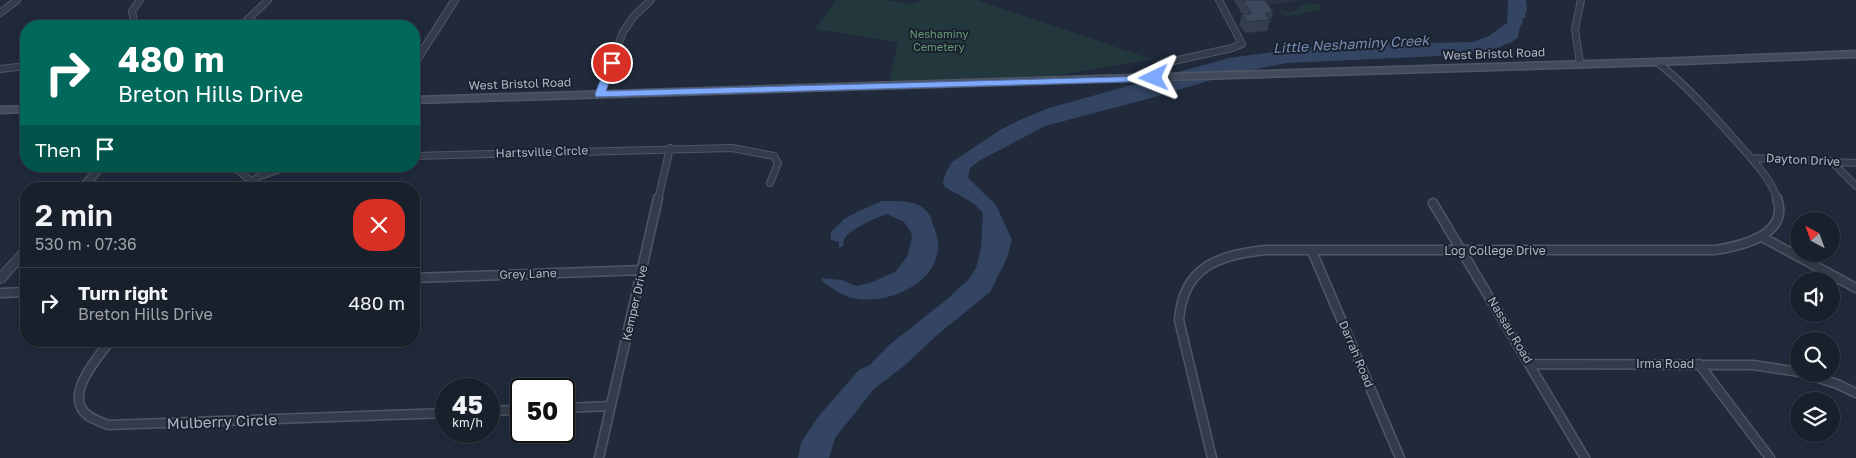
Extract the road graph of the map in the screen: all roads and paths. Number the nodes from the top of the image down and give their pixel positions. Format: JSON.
{"nodes":[{"id":1,"x":17,"y":0,"type":"edge"},
{"id":2,"x":140,"y":0,"type":"edge"},
{"id":3,"x":268,"y":0,"type":"edge"},
{"id":4,"x":455,"y":0,"type":"edge"},
{"id":5,"x":651,"y":0,"type":"edge"},
{"id":6,"x":1219,"y":0,"type":"edge"},
{"id":7,"x":1580,"y":0,"type":"edge"},
{"id":8,"x":0,"y":13,"type":"edge"},
{"id":9,"x":134,"y":20,"type":"edge"},
{"id":10,"x":247,"y":20,"type":"edge"},
{"id":11,"x":1856,"y":54,"type":"edge"},
{"id":12,"x":420,"y":55,"type":"edge"},
{"id":13,"x":1657,"y":62,"type":"junction"},
{"id":14,"x":1580,"y":64,"type":"junction"},
{"id":15,"x":20,"y":67,"type":"edge"},
{"id":16,"x":0,"y":69,"type":"edge"},
{"id":17,"x":1155,"y":78,"type":"junction"},
{"id":18,"x":600,"y":94,"type":"junction"},
{"id":19,"x":420,"y":100,"type":"edge"},
{"id":20,"x":20,"y":109,"type":"edge"},
{"id":21,"x":0,"y":110,"type":"edge"},
{"id":22,"x":670,"y":148,"type":"junction"},
{"id":23,"x":420,"y":156,"type":"edge"},
{"id":24,"x":1751,"y":158,"type":"junction"},
{"id":25,"x":1831,"y":161,"type":"junction"},
{"id":26,"x":1856,"y":163,"type":"edge"},
{"id":27,"x":97,"y":172,"type":"edge"},
{"id":28,"x":240,"y":172,"type":"edge"},
{"id":29,"x":273,"y":172,"type":"edge"},
{"id":30,"x":251,"y":181,"type":"joint"},
{"id":31,"x":87,"y":182,"type":"edge"},
{"id":32,"x":770,"y":183,"type":"dead end"},
{"id":33,"x":1856,"y":186,"type":"edge"},
{"id":34,"x":1433,"y":203,"type":"dead end"},
{"id":35,"x":1762,"y":237,"type":"junction"},
{"id":36,"x":1312,"y":251,"type":"junction"},
{"id":37,"x":1463,"y":251,"type":"junction"},
{"id":38,"x":20,"y":257,"type":"edge"},
{"id":39,"x":643,"y":270,"type":"junction"},
{"id":40,"x":420,"y":278,"type":"edge"},
{"id":41,"x":0,"y":279,"type":"edge"},
{"id":42,"x":1856,"y":288,"type":"edge"},
{"id":43,"x":20,"y":292,"type":"edge"},
{"id":44,"x":0,"y":293,"type":"edge"},
{"id":45,"x":106,"y":347,"type":"edge"},
{"id":46,"x":1530,"y":364,"type":"junction"},
{"id":47,"x":1699,"y":364,"type":"junction"},
{"id":48,"x":1790,"y":371,"type":"edge"},
{"id":49,"x":1831,"y":382,"type":"edge"},
{"id":50,"x":1856,"y":393,"type":"edge"},
{"id":51,"x":611,"y":406,"type":"junction"},
{"id":52,"x":575,"y":408,"type":"edge"},
{"id":53,"x":435,"y":413,"type":"edge"},
{"id":54,"x":599,"y":458,"type":"edge"},
{"id":55,"x":1212,"y":458,"type":"edge"},
{"id":56,"x":1400,"y":458,"type":"edge"},
{"id":57,"x":1585,"y":458,"type":"edge"},
{"id":58,"x":1770,"y":458,"type":"edge"}],
"edges":[{"from":1,"to":8,"type":"street"},
{"from":2,"to":9,"type":"street"},
{"from":3,"to":10,"type":"street"},
{"from":4,"to":12,"type":"street"},
{"from":5,"to":18,"type":"street"},
{"from":6,"to":17,"type":"street"},
{"from":7,"to":14,"type":"street"},
{"from":11,"to":13,"type":"main road","name":"West Bristol Road"},
{"from":13,"to":14,"type":"main road","name":"West Bristol Road"},
{"from":13,"to":24,"type":"street"},
{"from":14,"to":17,"type":"main road","name":"West Bristol Road"},
{"from":15,"to":16,"type":"street"},
{"from":17,"to":18,"type":"main road","name":"West Bristol Road"},
{"from":18,"to":19,"type":"main road","name":"West Bristol Road"},
{"from":20,"to":21,"type":"main road"},
{"from":22,"to":23,"type":"street","name":"Hartsville Circle"},
{"from":22,"to":32,"type":"street","name":"Hartsville Circle"},
{"from":22,"to":39,"type":"street","name":"Kemper Drive"},
{"from":24,"to":25,"type":"street","name":"Dayton Drive"},
{"from":24,"to":35,"type":"street"},
{"from":25,"to":26,"type":"street","name":"Dayton Drive"},
{"from":25,"to":33,"type":"street"},
{"from":27,"to":31,"type":"street"},
{"from":28,"to":30,"type":"street"},
{"from":29,"to":30,"type":"street"},
{"from":34,"to":37,"type":"street","name":"Nassau Road"},
{"from":35,"to":37,"type":"street","name":"Log College Drive"},
{"from":35,"to":42,"type":"street"},
{"from":36,"to":37,"type":"street","name":"Log College Drive"},
{"from":36,"to":55,"type":"street","name":"Log College Drive"},
{"from":36,"to":56,"type":"street","name":"Darrah Road"},
{"from":37,"to":46,"type":"street","name":"Nassau Road"},
{"from":38,"to":41,"type":"street"},
{"from":39,"to":40,"type":"street","name":"Grey Lane"},
{"from":39,"to":51,"type":"street","name":"Kemper Drive"},
{"from":43,"to":44,"type":"street"},
{"from":45,"to":53,"type":"street","name":"Mulberry Circle"},
{"from":46,"to":47,"type":"street","name":"Irma Road"},
{"from":46,"to":57,"type":"street","name":"Nassau Road"},
{"from":47,"to":48,"type":"street","name":"Irma Road"},
{"from":47,"to":58,"type":"street"},
{"from":49,"to":50,"type":"street"},
{"from":51,"to":52,"type":"street"},
{"from":51,"to":54,"type":"street","name":"Kemper Drive"}]}
